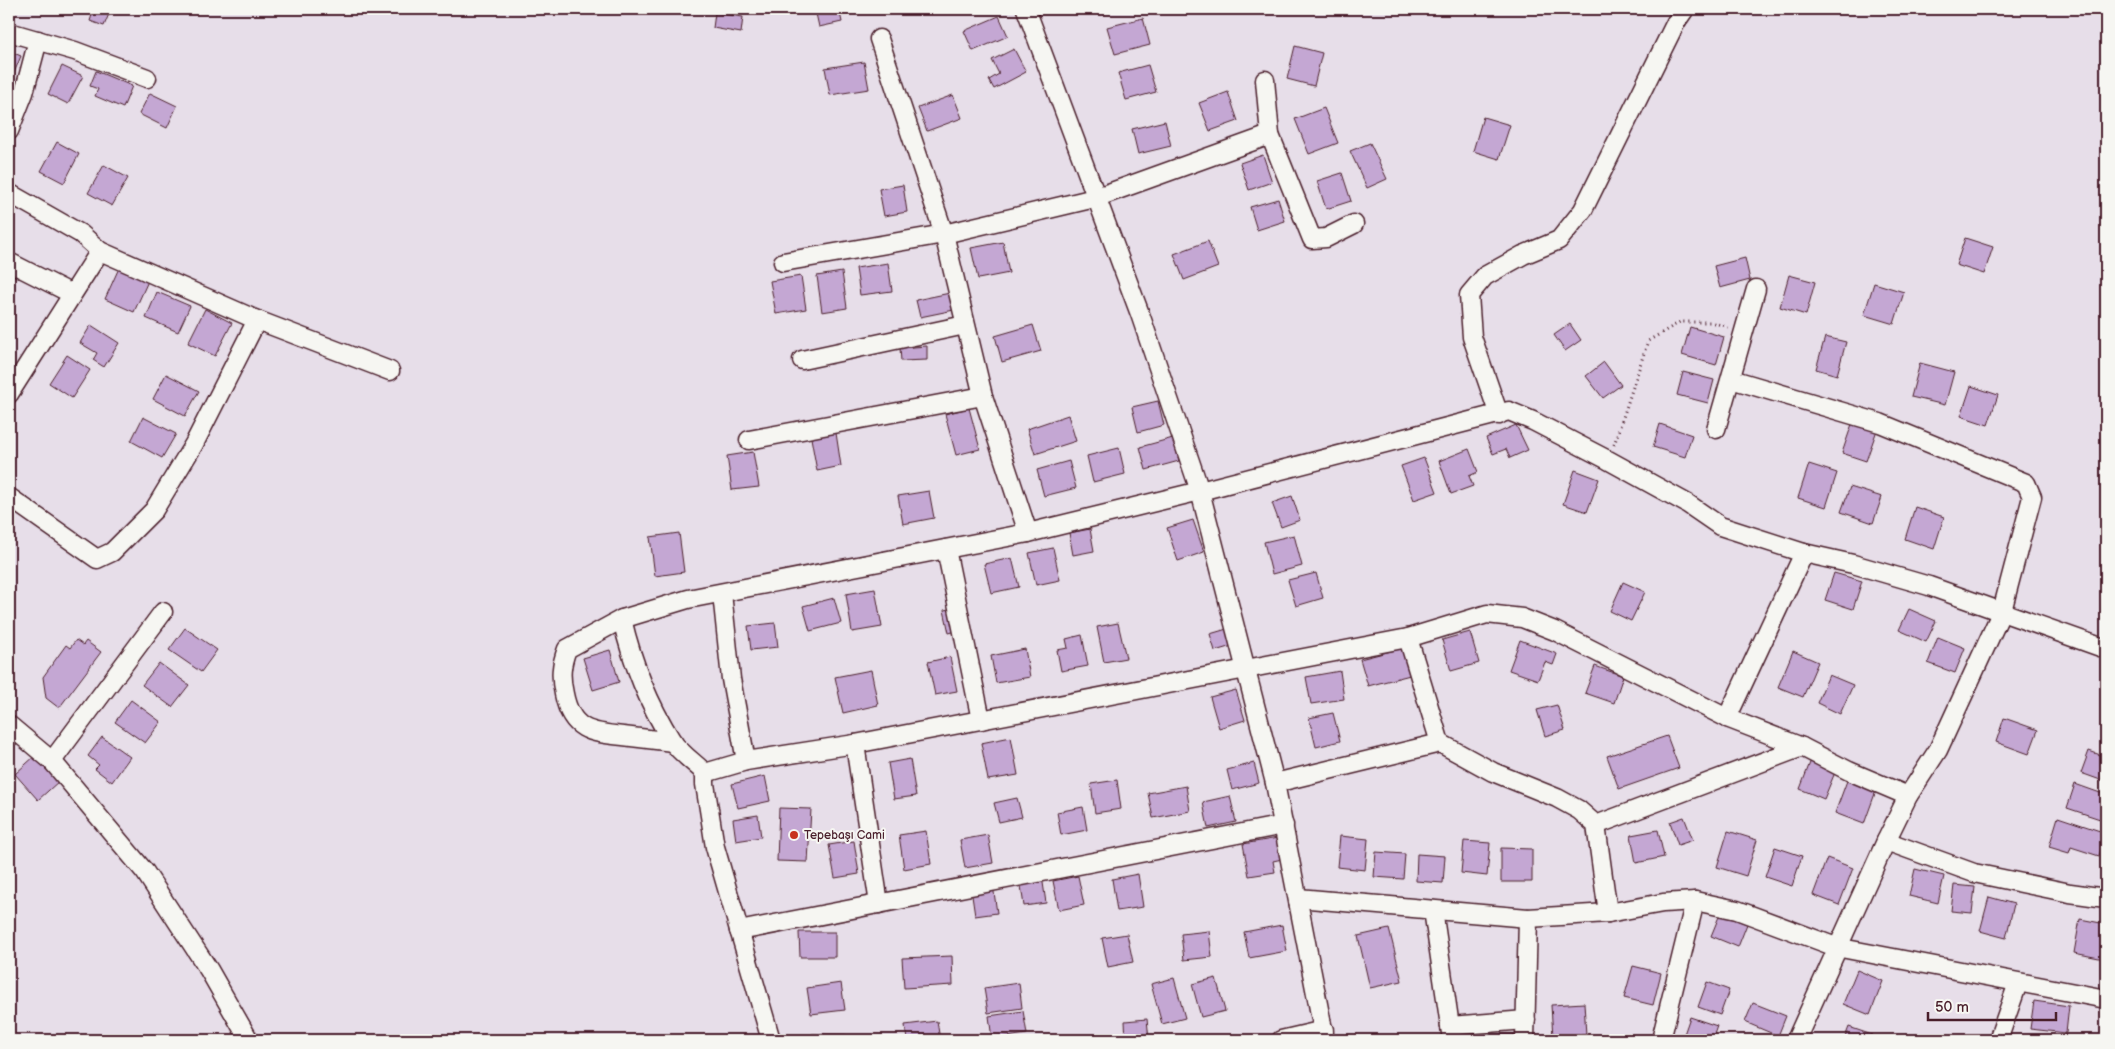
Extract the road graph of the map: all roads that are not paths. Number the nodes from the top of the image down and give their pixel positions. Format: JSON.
{"nodes":[{"id":1,"x":1026,"y":9,"type":"edge"},
{"id":2,"x":1685,"y":9,"type":"edge"},
{"id":3,"x":9,"y":32,"type":"edge"},
{"id":4,"x":879,"y":39,"type":"dead end"},
{"id":5,"x":38,"y":40,"type":"junction"},
{"id":6,"x":147,"y":78,"type":"dead end"},
{"id":7,"x":1265,"y":80,"type":"dead end"},
{"id":8,"x":9,"y":131,"type":"edge"},
{"id":9,"x":1270,"y":135,"type":"junction"},
{"id":10,"x":9,"y":193,"type":"edge"},
{"id":11,"x":1095,"y":198,"type":"junction"},
{"id":12,"x":1354,"y":224,"type":"dead end"},
{"id":13,"x":944,"y":234,"type":"junction"},
{"id":14,"x":100,"y":251,"type":"junction"},
{"id":15,"x":9,"y":262,"type":"edge"},
{"id":16,"x":783,"y":262,"type":"dead end"},
{"id":17,"x":1756,"y":289,"type":"dead end"},
{"id":18,"x":72,"y":294,"type":"junction"},
{"id":19,"x":257,"y":320,"type":"junction"},
{"id":20,"x":965,"y":325,"type":"junction"},
{"id":21,"x":802,"y":360,"type":"dead end"},
{"id":22,"x":390,"y":371,"type":"dead end"},
{"id":23,"x":1731,"y":379,"type":"junction"},
{"id":24,"x":9,"y":394,"type":"edge"},
{"id":25,"x":983,"y":396,"type":"junction"},
{"id":26,"x":1500,"y":415,"type":"junction"},
{"id":27,"x":1716,"y":429,"type":"dead end"},
{"id":28,"x":749,"y":440,"type":"dead end"},
{"id":29,"x":1200,"y":491,"type":"junction"},
{"id":30,"x":9,"y":497,"type":"edge"},
{"id":31,"x":1028,"y":533,"type":"junction"},
{"id":32,"x":946,"y":548,"type":"junction"},
{"id":33,"x":1804,"y":553,"type":"junction"},
{"id":34,"x":722,"y":593,"type":"junction"},
{"id":35,"x":2002,"y":611,"type":"junction"},
{"id":36,"x":163,"y":612,"type":"dead end"},
{"id":37,"x":622,"y":619,"type":"junction"},
{"id":38,"x":1408,"y":638,"type":"junction"},
{"id":39,"x":2106,"y":649,"type":"edge"},
{"id":40,"x":1247,"y":669,"type":"junction"},
{"id":41,"x":1727,"y":718,"type":"junction"},
{"id":42,"x":981,"y":720,"type":"junction"},
{"id":43,"x":9,"y":725,"type":"edge"},
{"id":44,"x":673,"y":742,"type":"junction"},
{"id":45,"x":1440,"y":743,"type":"junction"},
{"id":46,"x":855,"y":744,"type":"junction"},
{"id":47,"x":1802,"y":747,"type":"junction"},
{"id":48,"x":746,"y":761,"type":"junction"},
{"id":49,"x":52,"y":762,"type":"junction"},
{"id":50,"x":705,"y":773,"type":"junction"},
{"id":51,"x":1275,"y":783,"type":"junction"},
{"id":52,"x":1908,"y":796,"type":"junction"},
{"id":53,"x":1284,"y":825,"type":"junction"},
{"id":54,"x":1596,"y":826,"type":"junction"},
{"id":55,"x":1886,"y":841,"type":"junction"},
{"id":56,"x":1298,"y":898,"type":"junction"},
{"id":57,"x":2106,"y":898,"type":"edge"},
{"id":58,"x":1694,"y":900,"type":"junction"},
{"id":59,"x":879,"y":904,"type":"junction"},
{"id":60,"x":1433,"y":910,"type":"junction"},
{"id":61,"x":1608,"y":913,"type":"junction"},
{"id":62,"x":1528,"y":918,"type":"junction"},
{"id":63,"x":739,"y":931,"type":"junction"},
{"id":64,"x":1836,"y":947,"type":"junction"},
{"id":65,"x":2018,"y":983,"type":"junction"},
{"id":66,"x":2106,"y":999,"type":"edge"},
{"id":67,"x":1526,"y":1020,"type":"junction"},
{"id":68,"x":1451,"y":1033,"type":"edge"},
{"id":69,"x":1324,"y":1035,"type":"edge"},
{"id":70,"x":249,"y":1040,"type":"edge"},
{"id":71,"x":771,"y":1040,"type":"edge"},
{"id":72,"x":1280,"y":1040,"type":"edge"},
{"id":73,"x":1525,"y":1040,"type":"edge"},
{"id":74,"x":1661,"y":1040,"type":"edge"},
{"id":75,"x":1796,"y":1040,"type":"edge"},
{"id":76,"x":1998,"y":1040,"type":"edge"}],
"edges":[{"from":1,"to":11,"type":"street"},
{"from":2,"to":26,"type":"street"},
{"from":3,"to":5,"type":"street"},
{"from":4,"to":13,"type":"street"},
{"from":5,"to":6,"type":"street"},
{"from":5,"to":8,"type":"street"},
{"from":7,"to":9,"type":"street"},
{"from":9,"to":11,"type":"street"},
{"from":9,"to":12,"type":"street"},
{"from":10,"to":14,"type":"street"},
{"from":11,"to":13,"type":"street"},
{"from":11,"to":29,"type":"street"},
{"from":13,"to":16,"type":"street"},
{"from":13,"to":20,"type":"street"},
{"from":14,"to":18,"type":"street"},
{"from":14,"to":19,"type":"street"},
{"from":15,"to":18,"type":"street"},
{"from":17,"to":23,"type":"street"},
{"from":18,"to":24,"type":"street"},
{"from":19,"to":22,"type":"street"},
{"from":19,"to":30,"type":"street"},
{"from":20,"to":21,"type":"street"},
{"from":20,"to":25,"type":"street"},
{"from":23,"to":27,"type":"street"},
{"from":23,"to":35,"type":"street"},
{"from":25,"to":28,"type":"street"},
{"from":25,"to":31,"type":"street"},
{"from":26,"to":29,"type":"street"},
{"from":26,"to":33,"type":"street"},
{"from":29,"to":31,"type":"street"},
{"from":29,"to":40,"type":"street"},
{"from":31,"to":32,"type":"street"},
{"from":32,"to":34,"type":"street"},
{"from":32,"to":42,"type":"street"},
{"from":33,"to":35,"type":"street"},
{"from":33,"to":41,"type":"street"},
{"from":34,"to":37,"type":"street"},
{"from":34,"to":48,"type":"street"},
{"from":35,"to":39,"type":"street"},
{"from":35,"to":52,"type":"street"},
{"from":36,"to":49,"type":"street"},
{"from":37,"to":44,"type":"street"},
{"from":37,"to":44,"type":"street"},
{"from":38,"to":40,"type":"street"},
{"from":38,"to":41,"type":"street"},
{"from":38,"to":45,"type":"street"},
{"from":40,"to":42,"type":"street"},
{"from":40,"to":51,"type":"street"},
{"from":41,"to":47,"type":"street"},
{"from":42,"to":46,"type":"street"},
{"from":43,"to":49,"type":"street"},
{"from":44,"to":50,"type":"street"},
{"from":45,"to":51,"type":"street"},
{"from":45,"to":54,"type":"street"},
{"from":46,"to":48,"type":"street"},
{"from":46,"to":59,"type":"street"},
{"from":47,"to":52,"type":"street"},
{"from":47,"to":54,"type":"street"},
{"from":48,"to":50,"type":"street"},
{"from":49,"to":70,"type":"street"},
{"from":50,"to":63,"type":"street"},
{"from":51,"to":53,"type":"street"},
{"from":52,"to":55,"type":"street"},
{"from":53,"to":56,"type":"street"},
{"from":53,"to":59,"type":"street"},
{"from":54,"to":61,"type":"street"},
{"from":55,"to":57,"type":"street"},
{"from":55,"to":64,"type":"street"},
{"from":56,"to":60,"type":"street"},
{"from":56,"to":69,"type":"street"},
{"from":58,"to":61,"type":"street"},
{"from":58,"to":64,"type":"street"},
{"from":58,"to":74,"type":"street"},
{"from":59,"to":63,"type":"street"},
{"from":60,"to":62,"type":"street"},
{"from":60,"to":68,"type":"street"},
{"from":61,"to":62,"type":"street"},
{"from":62,"to":67,"type":"street"},
{"from":63,"to":71,"type":"street"},
{"from":64,"to":65,"type":"street"},
{"from":64,"to":75,"type":"street"},
{"from":65,"to":66,"type":"street"},
{"from":65,"to":76,"type":"street"},
{"from":67,"to":68,"type":"street"},
{"from":67,"to":73,"type":"street"},
{"from":69,"to":72,"type":"street"}]}
